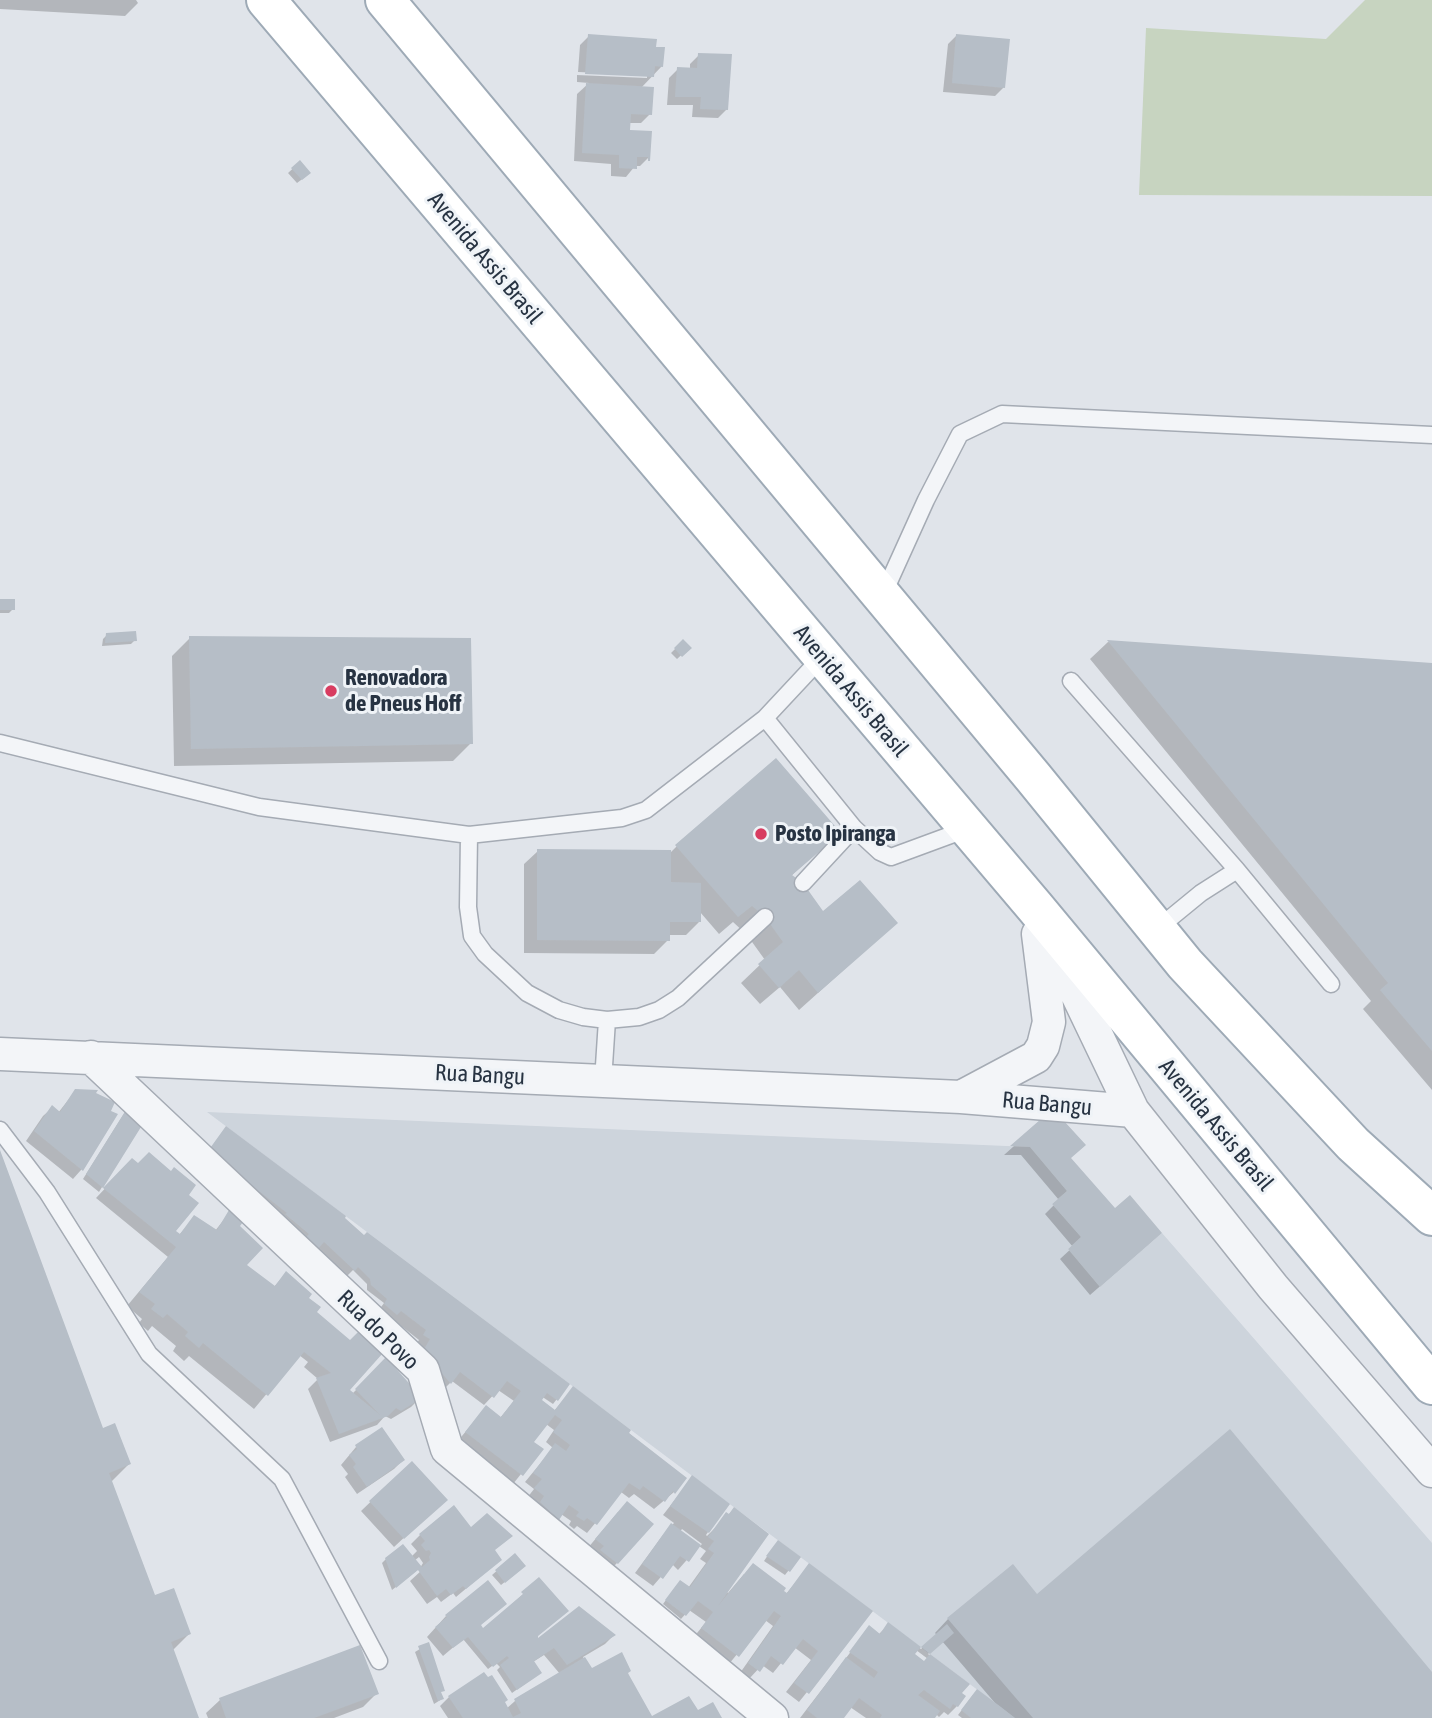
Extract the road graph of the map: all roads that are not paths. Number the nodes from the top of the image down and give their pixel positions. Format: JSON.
{"nodes":[{"id":1,"x":266,"y":0,"type":"edge"},
{"id":2,"x":386,"y":0,"type":"edge"},
{"id":3,"x":1432,"y":435,"type":"edge"},
{"id":4,"x":882,"y":596,"type":"junction"},
{"id":5,"x":822,"y":657,"type":"junction"},
{"id":6,"x":1071,"y":681,"type":"dead end"},
{"id":7,"x":765,"y":718,"type":"junction"},
{"id":8,"x":0,"y":743,"type":"edge"},
{"id":9,"x":854,"y":828,"type":"junction"},
{"id":10,"x":968,"y":828,"type":"junction"},
{"id":11,"x":468,"y":835,"type":"junction"},
{"id":12,"x":1237,"y":870,"type":"junction"},
{"id":13,"x":803,"y":883,"type":"dead end"},
{"id":14,"x":1035,"y":907,"type":"junction"},
{"id":15,"x":765,"y":918,"type":"dead end"},
{"id":16,"x":1157,"y":929,"type":"junction"},
{"id":17,"x":1331,"y":984,"type":"dead end"},
{"id":18,"x":607,"y":1020,"type":"junction"},
{"id":19,"x":0,"y":1054,"type":"edge"},
{"id":20,"x":91,"y":1057,"type":"junction"},
{"id":21,"x":603,"y":1081,"type":"junction"},
{"id":22,"x":961,"y":1097,"type":"junction"},
{"id":23,"x":1133,"y":1111,"type":"junction"},
{"id":24,"x":0,"y":1130,"type":"edge"},
{"id":25,"x":1432,"y":1216,"type":"edge"},
{"id":26,"x":1432,"y":1385,"type":"edge"},
{"id":27,"x":1432,"y":1471,"type":"edge"},
{"id":28,"x":379,"y":1661,"type":"dead end"},
{"id":29,"x":772,"y":1718,"type":"edge"}],
"edges":[{"from":1,"to":5,"type":"main road","name":"Avenida Assis Brasil"},
{"from":2,"to":4,"type":"main road"},
{"from":3,"to":4,"type":"lane"},
{"from":4,"to":16,"type":"main road"},
{"from":5,"to":7,"type":"lane"},
{"from":5,"to":10,"type":"main road","name":"Avenida Assis Brasil"},
{"from":6,"to":12,"type":"lane"},
{"from":7,"to":9,"type":"lane"},
{"from":7,"to":11,"type":"lane"},
{"from":8,"to":11,"type":"lane"},
{"from":9,"to":10,"type":"lane"},
{"from":9,"to":13,"type":"lane"},
{"from":10,"to":14,"type":"main road","name":"Avenida Assis Brasil"},
{"from":11,"to":18,"type":"lane"},
{"from":12,"to":16,"type":"lane"},
{"from":12,"to":17,"type":"lane"},
{"from":14,"to":22,"type":"street","name":"Rua Bangu"},
{"from":14,"to":23,"type":"street"},
{"from":14,"to":26,"type":"main road","name":"Avenida Assis Brasil"},
{"from":15,"to":18,"type":"lane"},
{"from":16,"to":25,"type":"main road"},
{"from":18,"to":21,"type":"lane"},
{"from":19,"to":20,"type":"street","name":"Rua Bangu"},
{"from":20,"to":21,"type":"street","name":"Rua Bangu"},
{"from":20,"to":29,"type":"street","name":"Rua do Povo"},
{"from":21,"to":22,"type":"street","name":"Rua Bangu"},
{"from":22,"to":23,"type":"street","name":"Rua Bangu"},
{"from":23,"to":27,"type":"street"},
{"from":24,"to":28,"type":"lane"}]}
